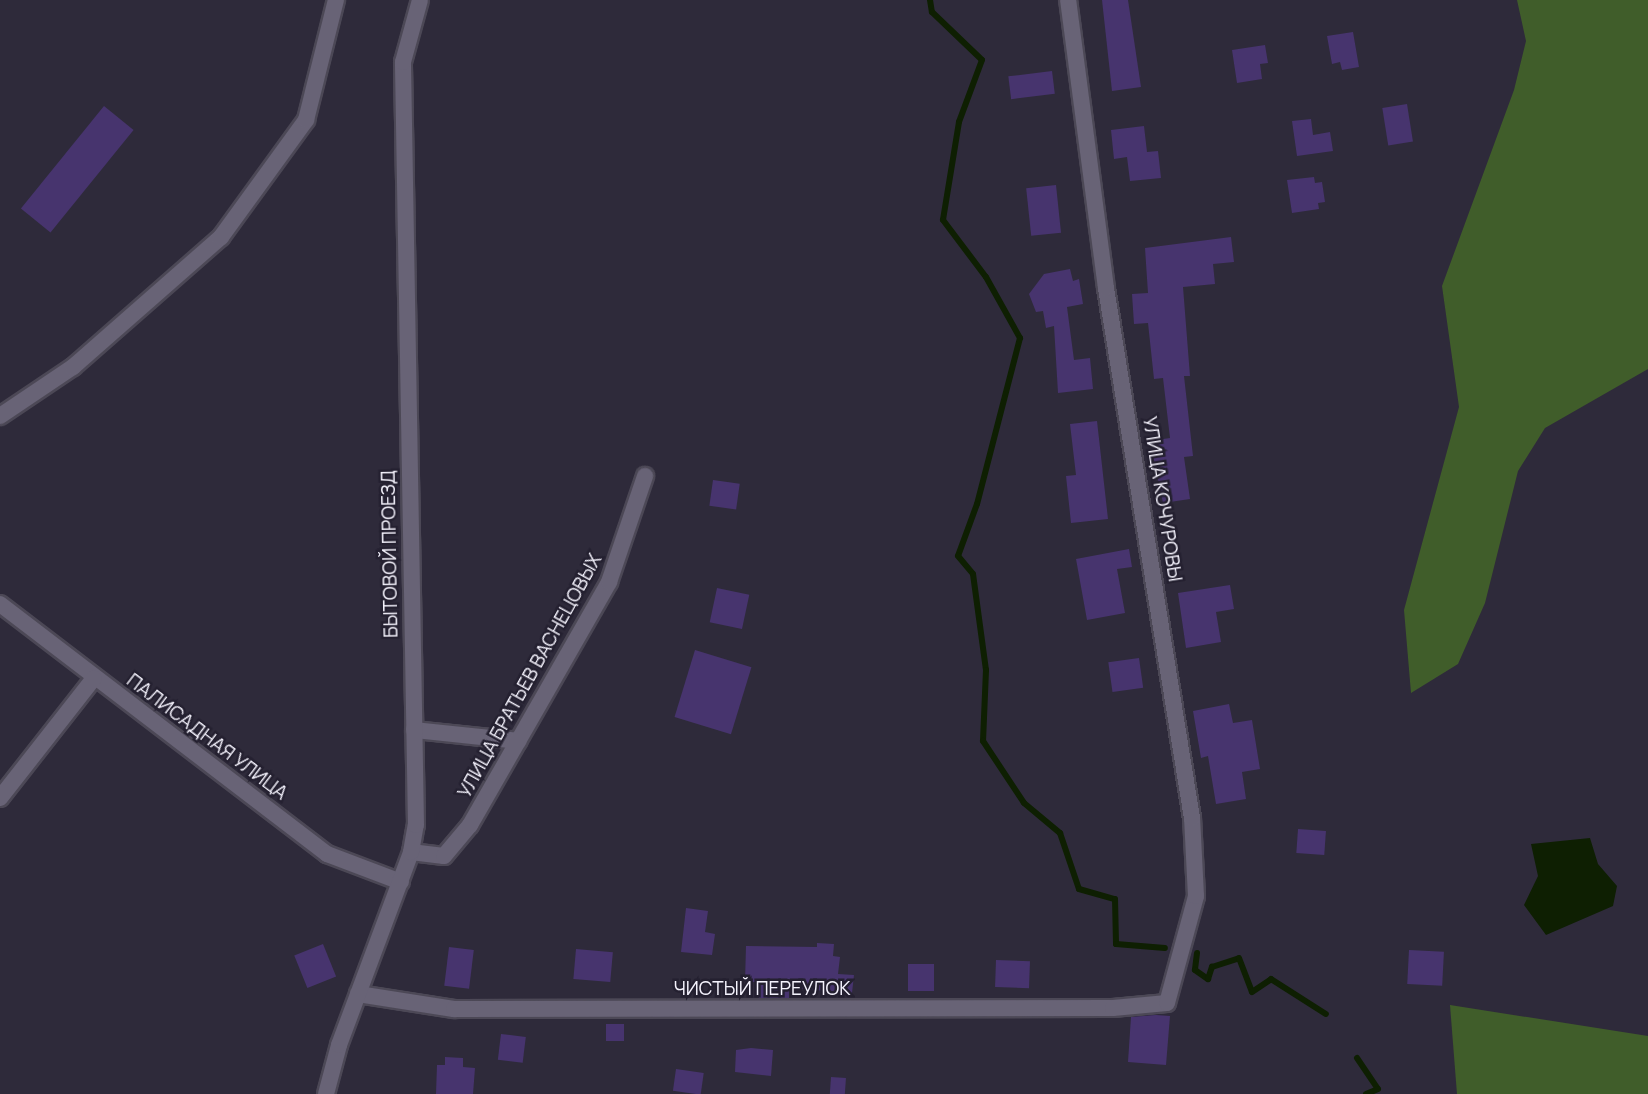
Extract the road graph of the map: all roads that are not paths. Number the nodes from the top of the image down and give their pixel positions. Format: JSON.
{"nodes":[{"id":1,"x":336,"y":0,"type":"edge"},
{"id":2,"x":420,"y":0,"type":"edge"},
{"id":3,"x":1068,"y":0,"type":"edge"},
{"id":4,"x":0,"y":416,"type":"edge"},
{"id":5,"x":645,"y":476,"type":"dead end"},
{"id":6,"x":0,"y":604,"type":"edge"},
{"id":7,"x":94,"y":678,"type":"junction"},
{"id":8,"x":414,"y":730,"type":"junction"},
{"id":9,"x":518,"y":741,"type":"junction"},
{"id":10,"x":0,"y":798,"type":"edge"},
{"id":11,"x":411,"y":852,"type":"junction"},
{"id":12,"x":401,"y":882,"type":"junction"},
{"id":13,"x":358,"y":994,"type":"junction"},
{"id":14,"x":1167,"y":1003,"type":"joint"},
{"id":15,"x":326,"y":1094,"type":"edge"}],
"edges":[{"from":1,"to":4,"type":"street"},
{"from":2,"to":8,"type":"street","name":"БЫТОВОЙ ПРОЕЗД"},
{"from":3,"to":14,"type":"street","name":"УЛИЦА КОЧУРОВЫ"},
{"from":5,"to":9,"type":"street","name":"УЛИЦА БРАТЬЕВ ВАСНЕЦОВЫХ"},
{"from":6,"to":7,"type":"street","name":"ПАЛИСАДНАЯ УЛИЦА"},
{"from":7,"to":10,"type":"street"},
{"from":7,"to":12,"type":"street","name":"ПАЛИСАДНАЯ УЛИЦА"},
{"from":8,"to":9,"type":"street"},
{"from":8,"to":11,"type":"street","name":"БЫТОВОЙ ПРОЕЗД"},
{"from":9,"to":11,"type":"street","name":"УЛИЦА БРАТЬЕВ ВАСНЕЦОВЫХ"},
{"from":11,"to":12,"type":"street","name":"БЫТОВОЙ ПРОЕЗД"},
{"from":12,"to":13,"type":"street","name":"БЫТОВОЙ ПРОЕЗД"},
{"from":13,"to":14,"type":"street","name":"ЧИСТЫЙ ПЕРЕУЛОК"},
{"from":13,"to":15,"type":"street","name":"БЫТОВОЙ ПРОЕЗД"}]}
